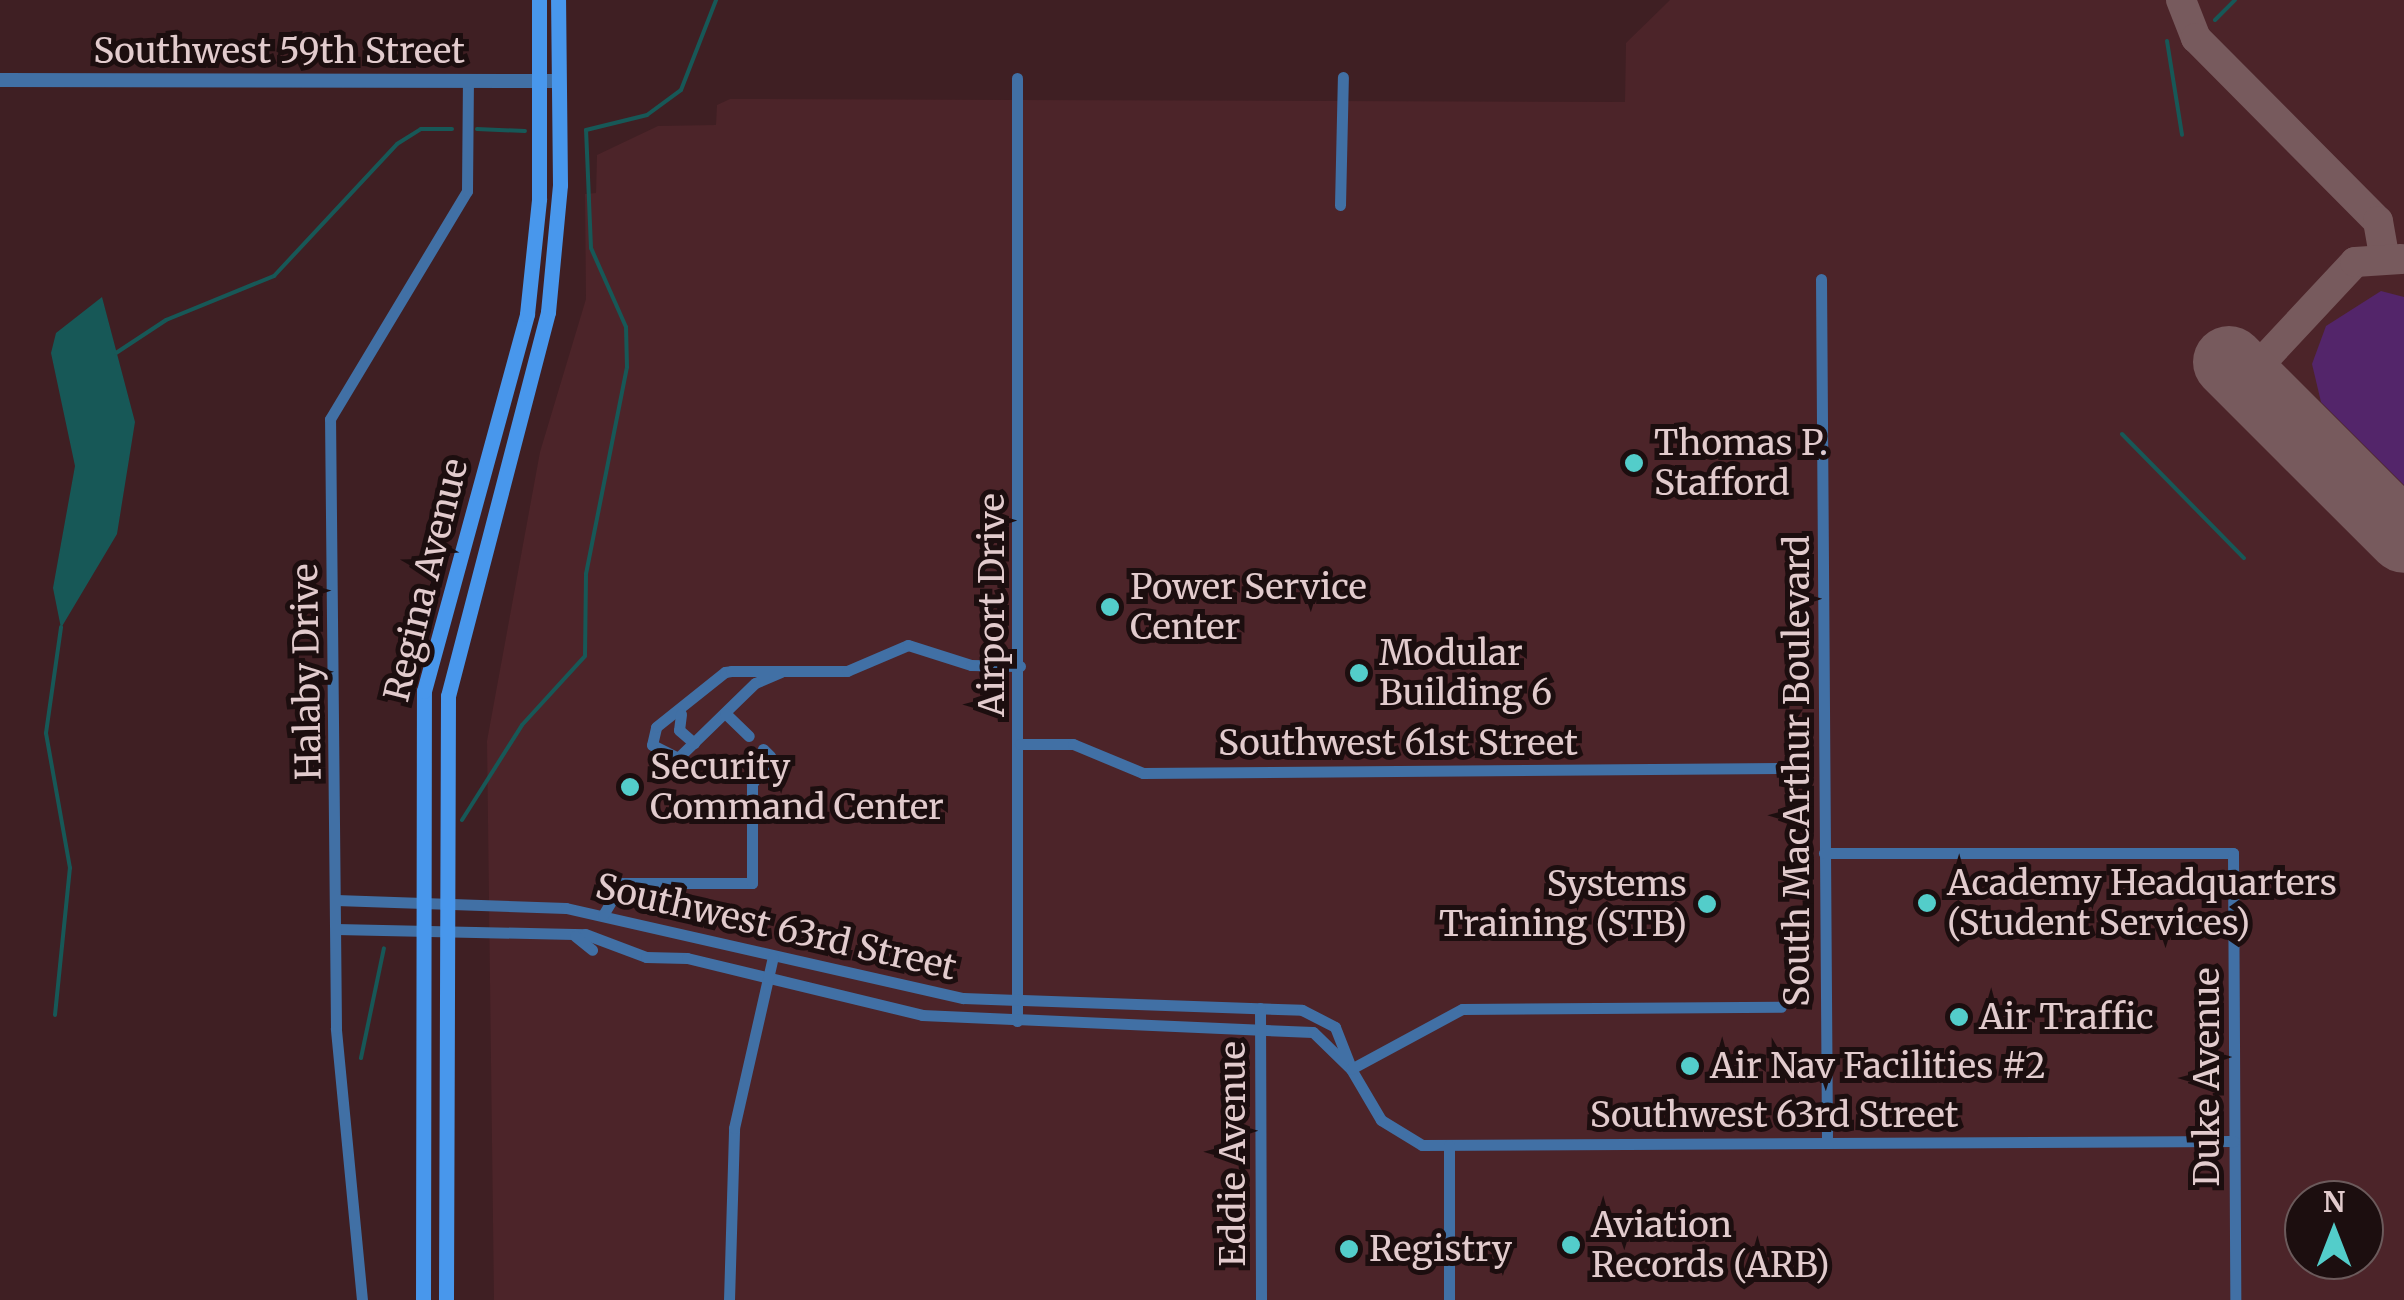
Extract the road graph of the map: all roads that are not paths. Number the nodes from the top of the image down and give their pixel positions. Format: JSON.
{"nodes":[{"id":1,"x":538,"y":0,"type":"edge"},
{"id":2,"x":558,"y":0,"type":"edge"},
{"id":3,"x":1344,"y":77,"type":"dead end"},
{"id":4,"x":1016,"y":78,"type":"dead end"},
{"id":5,"x":0,"y":80,"type":"edge"},
{"id":6,"x":468,"y":81,"type":"junction"},
{"id":7,"x":558,"y":81,"type":"junction"},
{"id":8,"x":539,"y":82,"type":"junction"},
{"id":9,"x":1340,"y":205,"type":"dead end"},
{"id":10,"x":1822,"y":279,"type":"dead end"},
{"id":11,"x":1020,"y":666,"type":"junction"},
{"id":12,"x":781,"y":672,"type":"junction"},
{"id":13,"x":724,"y":713,"type":"junction"},
{"id":14,"x":681,"y":714,"type":"junction"},
{"id":15,"x":749,"y":736,"type":"dead end"},
{"id":16,"x":694,"y":743,"type":"junction"},
{"id":17,"x":1020,"y":744,"type":"junction"},
{"id":18,"x":766,"y":752,"type":"dead end"},
{"id":19,"x":1783,"y":768,"type":"dead end"},
{"id":20,"x":1824,"y":854,"type":"junction"},
{"id":21,"x":336,"y":900,"type":"junction"},
{"id":22,"x":419,"y":901,"type":"junction"},
{"id":23,"x":442,"y":902,"type":"junction"},
{"id":24,"x":602,"y":915,"type":"junction"},
{"id":25,"x":443,"y":927,"type":"junction"},
{"id":26,"x":336,"y":929,"type":"junction"},
{"id":27,"x":419,"y":929,"type":"junction"},
{"id":28,"x":557,"y":930,"type":"junction"},
{"id":29,"x":592,"y":950,"type":"dead end"},
{"id":30,"x":773,"y":957,"type":"junction"},
{"id":31,"x":768,"y":979,"type":"junction"},
{"id":32,"x":1017,"y":1000,"type":"junction"},
{"id":33,"x":1781,"y":1007,"type":"dead end"},
{"id":34,"x":1260,"y":1008,"type":"junction"},
{"id":35,"x":1017,"y":1021,"type":"junction"},
{"id":36,"x":1260,"y":1029,"type":"junction"},
{"id":37,"x":1351,"y":1069,"type":"junction"},
{"id":38,"x":2234,"y":1140,"type":"junction"},
{"id":39,"x":1826,"y":1142,"type":"junction"},
{"id":40,"x":1449,"y":1145,"type":"junction"},
{"id":41,"x":362,"y":1300,"type":"edge"},
{"id":42,"x":422,"y":1300,"type":"edge"},
{"id":43,"x":446,"y":1300,"type":"edge"},
{"id":44,"x":729,"y":1300,"type":"edge"},
{"id":45,"x":1261,"y":1300,"type":"edge"},
{"id":46,"x":1449,"y":1300,"type":"edge"},
{"id":47,"x":2235,"y":1300,"type":"edge"}],
"edges":[{"from":1,"to":8,"type":"main road","name":"Regina Avenue"},
{"from":2,"to":7,"type":"main road","name":"Regina Avenue"},
{"from":3,"to":9,"type":"street"},
{"from":4,"to":11,"type":"street","name":"Airport Drive"},
{"from":5,"to":6,"type":"street","name":"Southwest 59th Street"},
{"from":6,"to":8,"type":"street","name":"Southwest 59th Street"},
{"from":6,"to":21,"type":"street","name":"Halaby Drive"},
{"from":7,"to":8,"type":"street","name":"Southwest 59th Street"},
{"from":7,"to":23,"type":"main road","name":"Regina Avenue"},
{"from":8,"to":22,"type":"main road","name":"Regina Avenue"},
{"from":10,"to":20,"type":"street","name":"South MacArthur Boulevard"},
{"from":11,"to":12,"type":"street"},
{"from":11,"to":17,"type":"street","name":"Airport Drive"},
{"from":12,"to":13,"type":"street"},
{"from":12,"to":14,"type":"street"},
{"from":13,"to":15,"type":"street"},
{"from":13,"to":16,"type":"street"},
{"from":14,"to":16,"type":"street"},
{"from":14,"to":16,"type":"street"},
{"from":17,"to":19,"type":"street","name":"Southwest 61st Street"},
{"from":17,"to":32,"type":"street","name":"Airport Drive"},
{"from":18,"to":24,"type":"street"},
{"from":20,"to":38,"type":"street","name":"Duke Avenue"},
{"from":20,"to":39,"type":"street","name":"South MacArthur Boulevard"},
{"from":21,"to":22,"type":"street","name":"Southwest 63rd Street"},
{"from":21,"to":26,"type":"street","name":"Halaby Drive"},
{"from":22,"to":23,"type":"street","name":"Southwest 63rd Street"},
{"from":22,"to":27,"type":"main road","name":"Regina Avenue"},
{"from":23,"to":24,"type":"street","name":"Southwest 63rd Street"},
{"from":23,"to":25,"type":"main road","name":"Regina Avenue"},
{"from":24,"to":30,"type":"street","name":"Southwest 63rd Street"},
{"from":25,"to":27,"type":"street","name":"Southwest 63rd Street"},
{"from":25,"to":28,"type":"street","name":"Southwest 63rd Street"},
{"from":25,"to":43,"type":"main road","name":"Regina Avenue"},
{"from":26,"to":27,"type":"street","name":"Southwest 63rd Street"},
{"from":26,"to":41,"type":"street","name":"Halaby Drive"},
{"from":27,"to":42,"type":"main road","name":"Regina Avenue"},
{"from":28,"to":29,"type":"street"},
{"from":28,"to":31,"type":"street","name":"Southwest 63rd Street"},
{"from":30,"to":31,"type":"street"},
{"from":30,"to":32,"type":"street","name":"Southwest 63rd Street"},
{"from":31,"to":35,"type":"street","name":"Southwest 63rd Street"},
{"from":31,"to":44,"type":"street"},
{"from":32,"to":34,"type":"street","name":"Southwest 63rd Street"},
{"from":32,"to":35,"type":"street","name":"Airport Drive"},
{"from":33,"to":37,"type":"street"},
{"from":34,"to":36,"type":"street","name":"Eddie Avenue"},
{"from":34,"to":37,"type":"street","name":"Southwest 63rd Street"},
{"from":35,"to":36,"type":"street","name":"Southwest 63rd Street"},
{"from":36,"to":37,"type":"street","name":"Southwest 63rd Street"},
{"from":36,"to":45,"type":"street","name":"Eddie Avenue"},
{"from":37,"to":40,"type":"street","name":"Southwest 63rd Street"},
{"from":38,"to":39,"type":"street","name":"Southwest 63rd Street"},
{"from":38,"to":47,"type":"street","name":"Duke Avenue"},
{"from":39,"to":40,"type":"street","name":"Southwest 63rd Street"},
{"from":40,"to":46,"type":"street"}]}
